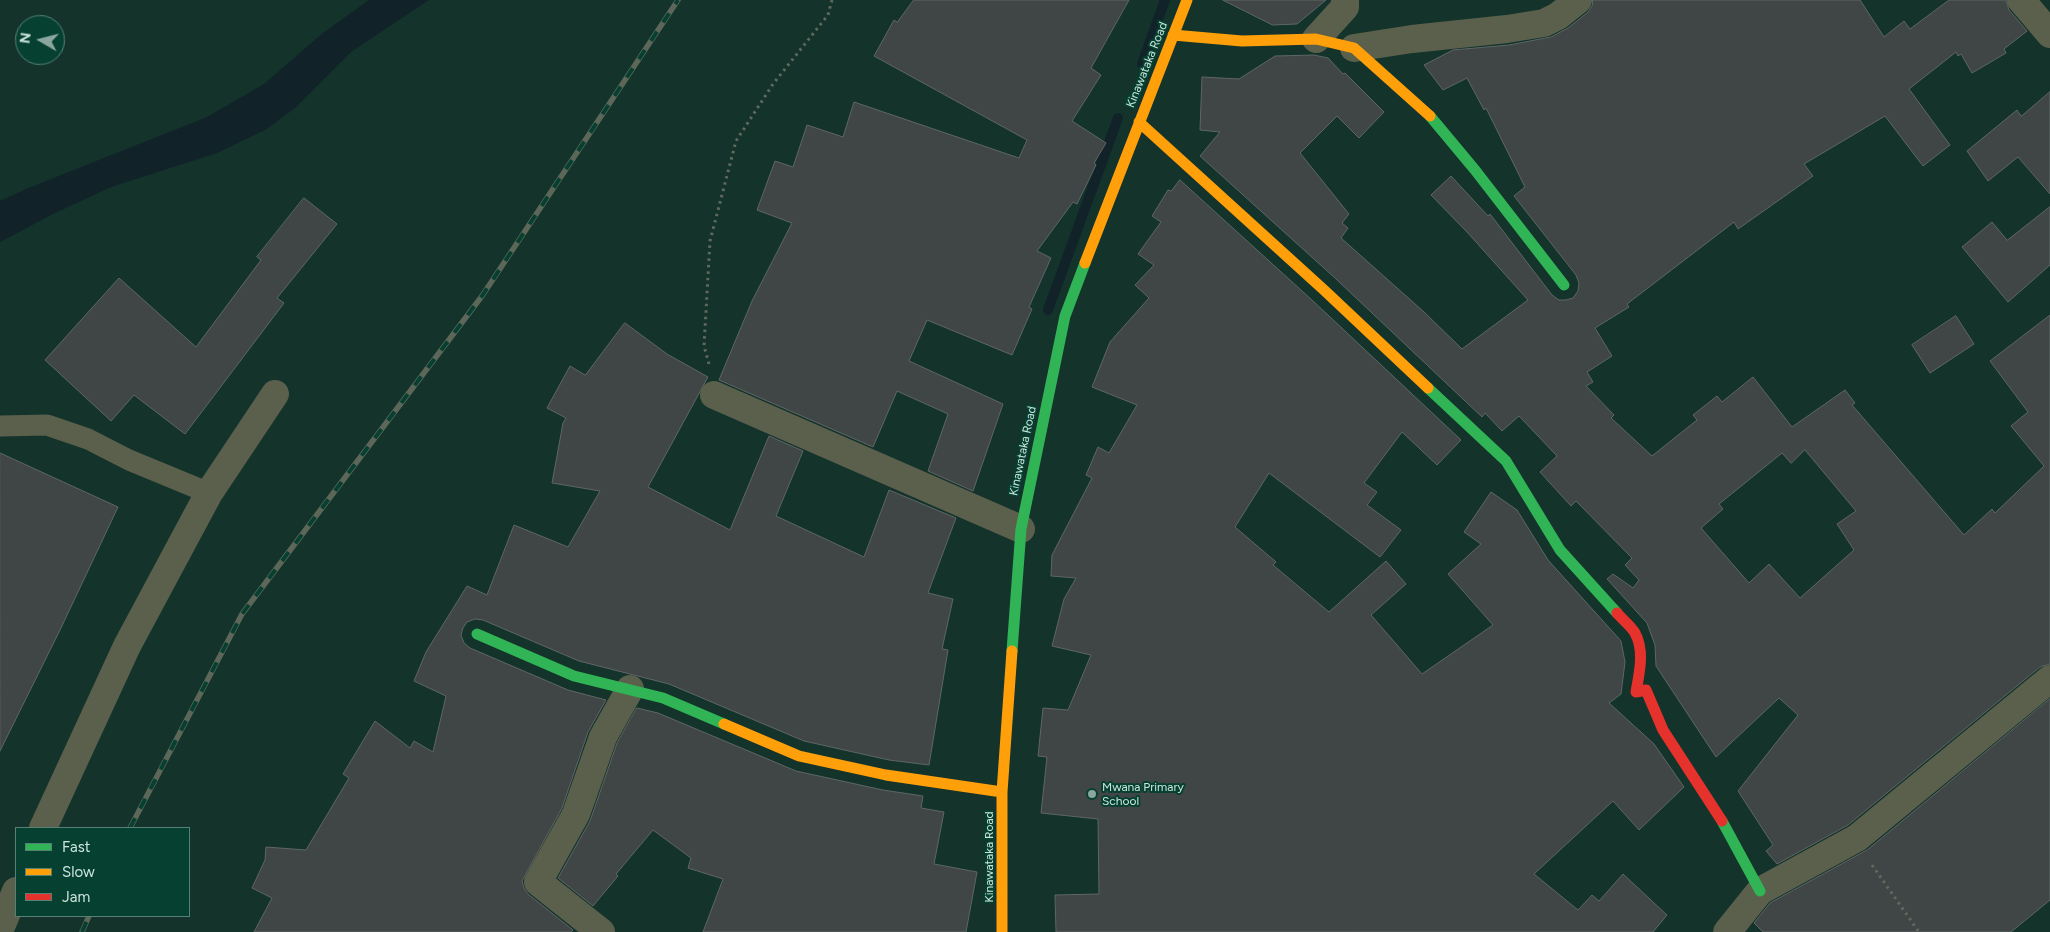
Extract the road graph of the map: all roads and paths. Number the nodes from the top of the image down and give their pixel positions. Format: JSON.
{"nodes":[{"id":1,"x":832,"y":0,"type":"edge"},
{"id":2,"x":1187,"y":0,"type":"edge"},
{"id":3,"x":1345,"y":0,"type":"edge"},
{"id":4,"x":1578,"y":0,"type":"edge"},
{"id":5,"x":2021,"y":0,"type":"edge"},
{"id":6,"x":2050,"y":34,"type":"edge"},
{"id":7,"x":1173,"y":35,"type":"junction"},
{"id":8,"x":1316,"y":39,"type":"junction"},
{"id":9,"x":1354,"y":48,"type":"junction"},
{"id":10,"x":1139,"y":122,"type":"junction"},
{"id":11,"x":1564,"y":285,"type":"dead end"},
{"id":12,"x":276,"y":394,"type":"dead end"},
{"id":13,"x":714,"y":395,"type":"joint"},
{"id":14,"x":0,"y":426,"type":"edge"},
{"id":15,"x":209,"y":493,"type":"junction"},
{"id":16,"x":1021,"y":529,"type":"junction"},
{"id":17,"x":477,"y":634,"type":"dead end"},
{"id":18,"x":2050,"y":679,"type":"edge"},
{"id":19,"x":630,"y":689,"type":"junction"},
{"id":20,"x":1002,"y":792,"type":"junction"},
{"id":21,"x":43,"y":827,"type":"edge"},
{"id":22,"x":1857,"y":838,"type":"junction"},
{"id":23,"x":1760,"y":891,"type":"junction"},
{"id":24,"x":15,"y":892,"type":"edge"},
{"id":25,"x":0,"y":929,"type":"edge"},
{"id":26,"x":601,"y":932,"type":"edge"},
{"id":27,"x":1002,"y":932,"type":"edge"},
{"id":28,"x":1727,"y":932,"type":"edge"},
{"id":29,"x":1919,"y":932,"type":"edge"}],
"edges":[{"from":1,"to":13,"type":"path"},
{"from":2,"to":7,"type":"street","name":"Kinawataka Road"},
{"from":3,"to":8,"type":"street"},
{"from":4,"to":9,"type":"street"},
{"from":5,"to":6,"type":"street"},
{"from":7,"to":8,"type":"street"},
{"from":7,"to":10,"type":"street","name":"Kinawataka Road"},
{"from":8,"to":9,"type":"street"},
{"from":9,"to":11,"type":"street"},
{"from":10,"to":16,"type":"street","name":"Kinawataka Road"},
{"from":10,"to":23,"type":"street"},
{"from":12,"to":15,"type":"street"},
{"from":13,"to":16,"type":"street"},
{"from":14,"to":15,"type":"lane"},
{"from":15,"to":21,"type":"street"},
{"from":16,"to":20,"type":"street","name":"Kinawataka Road"},
{"from":17,"to":19,"type":"street"},
{"from":18,"to":22,"type":"street"},
{"from":19,"to":20,"type":"street"},
{"from":19,"to":26,"type":"street"},
{"from":20,"to":27,"type":"street","name":"Kinawataka Road"},
{"from":22,"to":23,"type":"street"},
{"from":22,"to":29,"type":"path"},
{"from":23,"to":28,"type":"street"},
{"from":24,"to":25,"type":"street"}]}
